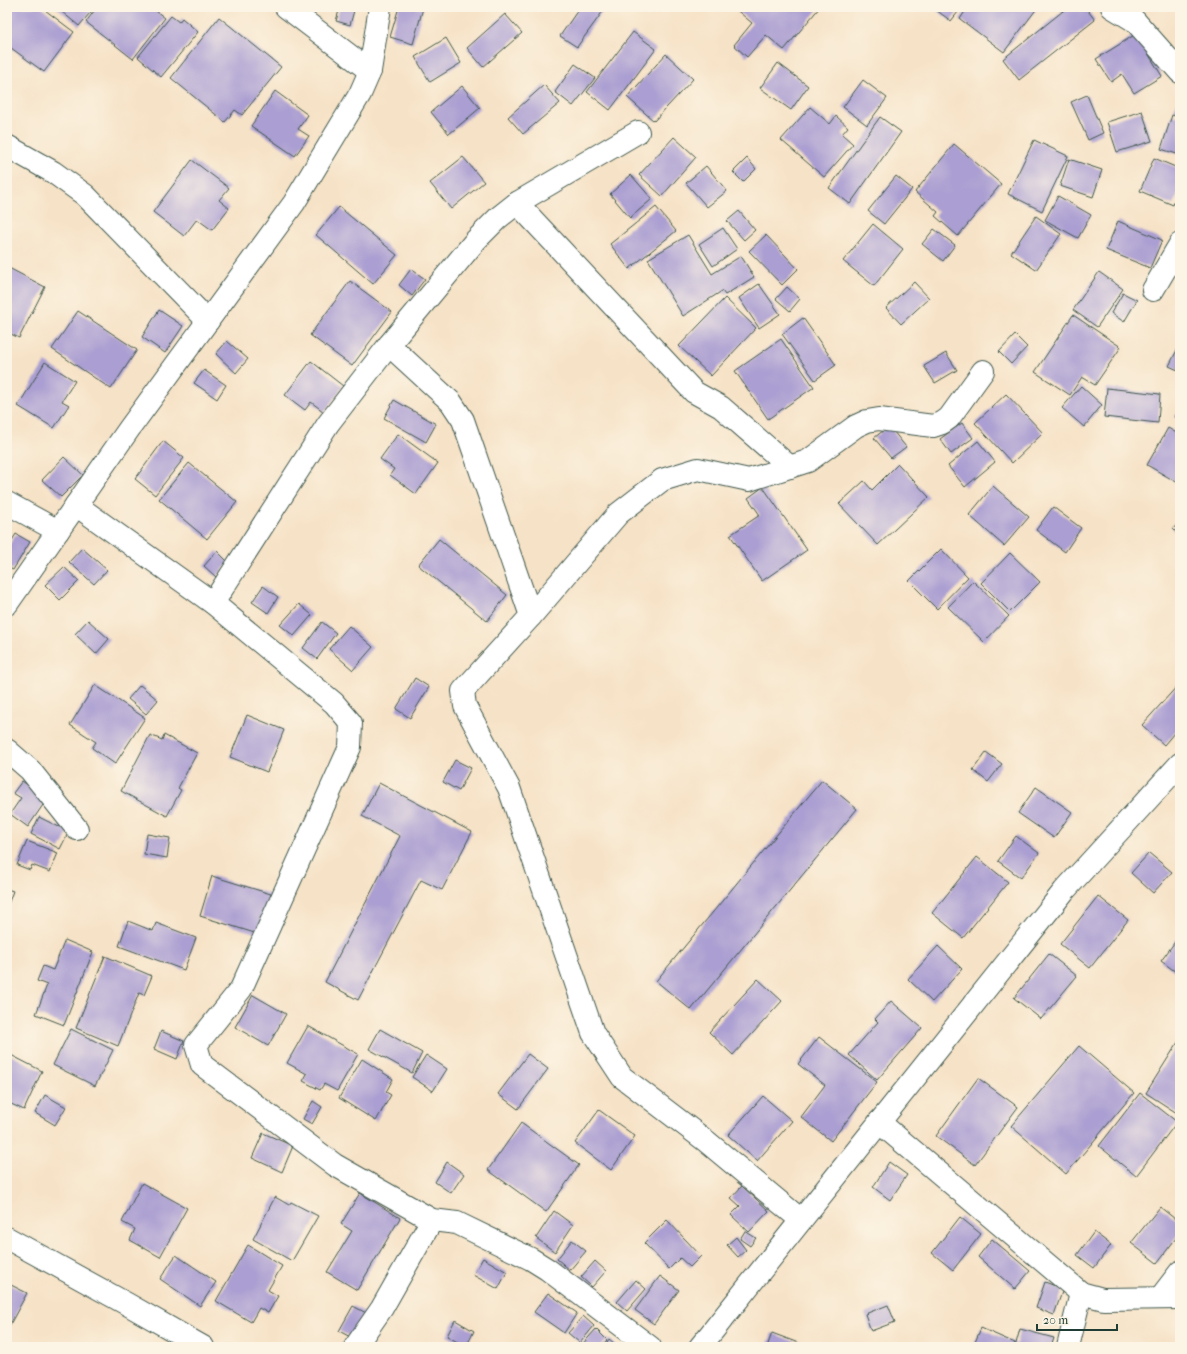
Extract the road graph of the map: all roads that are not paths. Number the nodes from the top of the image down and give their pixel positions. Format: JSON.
{"nodes":[{"id":1,"x":286,"y":7,"type":"edge"},
{"id":2,"x":380,"y":7,"type":"edge"},
{"id":3,"x":1112,"y":7,"type":"edge"},
{"id":4,"x":370,"y":70,"type":"junction"},
{"id":5,"x":1180,"y":72,"type":"edge"},
{"id":6,"x":638,"y":132,"type":"dead end"},
{"id":7,"x":7,"y":146,"type":"edge"},
{"id":8,"x":517,"y":203,"type":"junction"},
{"id":9,"x":1180,"y":244,"type":"edge"},
{"id":10,"x":1153,"y":290,"type":"dead end"},
{"id":11,"x":208,"y":321,"type":"junction"},
{"id":12,"x":389,"y":345,"type":"junction"},
{"id":13,"x":983,"y":371,"type":"dead end"},
{"id":14,"x":790,"y":467,"type":"junction"},
{"id":15,"x":7,"y":503,"type":"edge"},
{"id":16,"x":76,"y":505,"type":"junction"},
{"id":17,"x":58,"y":531,"type":"junction"},
{"id":18,"x":213,"y":603,"type":"junction"},
{"id":19,"x":7,"y":604,"type":"edge"},
{"id":20,"x":531,"y":616,"type":"junction"},
{"id":21,"x":7,"y":750,"type":"edge"},
{"id":22,"x":1180,"y":764,"type":"edge"},
{"id":23,"x":77,"y":828,"type":"dead end"},
{"id":24,"x":879,"y":1122,"type":"junction"},
{"id":25,"x":432,"y":1220,"type":"junction"},
{"id":26,"x":801,"y":1220,"type":"junction"},
{"id":27,"x":7,"y":1238,"type":"edge"},
{"id":28,"x":1180,"y":1272,"type":"edge"},
{"id":29,"x":1081,"y":1293,"type":"junction"},
{"id":30,"x":1170,"y":1298,"type":"edge"},
{"id":31,"x":203,"y":1347,"type":"edge"},
{"id":32,"x":355,"y":1347,"type":"edge"},
{"id":33,"x":650,"y":1347,"type":"edge"},
{"id":34,"x":700,"y":1347,"type":"edge"},
{"id":35,"x":1068,"y":1347,"type":"edge"}],
"edges":[{"from":1,"to":4,"type":"street"},
{"from":2,"to":4,"type":"street"},
{"from":3,"to":5,"type":"street"},
{"from":4,"to":11,"type":"street"},
{"from":6,"to":8,"type":"street"},
{"from":7,"to":11,"type":"street"},
{"from":8,"to":12,"type":"street"},
{"from":8,"to":14,"type":"street"},
{"from":9,"to":10,"type":"street"},
{"from":11,"to":16,"type":"street"},
{"from":12,"to":18,"type":"street"},
{"from":12,"to":20,"type":"street"},
{"from":13,"to":14,"type":"street"},
{"from":14,"to":20,"type":"street"},
{"from":15,"to":17,"type":"street"},
{"from":16,"to":17,"type":"street"},
{"from":16,"to":18,"type":"street"},
{"from":17,"to":19,"type":"street"},
{"from":18,"to":25,"type":"street"},
{"from":20,"to":26,"type":"street"},
{"from":21,"to":23,"type":"street"},
{"from":22,"to":24,"type":"street"},
{"from":24,"to":26,"type":"street"},
{"from":24,"to":29,"type":"street"},
{"from":25,"to":32,"type":"street"},
{"from":25,"to":33,"type":"street"},
{"from":26,"to":34,"type":"street"},
{"from":27,"to":31,"type":"street"},
{"from":28,"to":30,"type":"street"},
{"from":29,"to":30,"type":"street"},
{"from":29,"to":35,"type":"street"}]}
